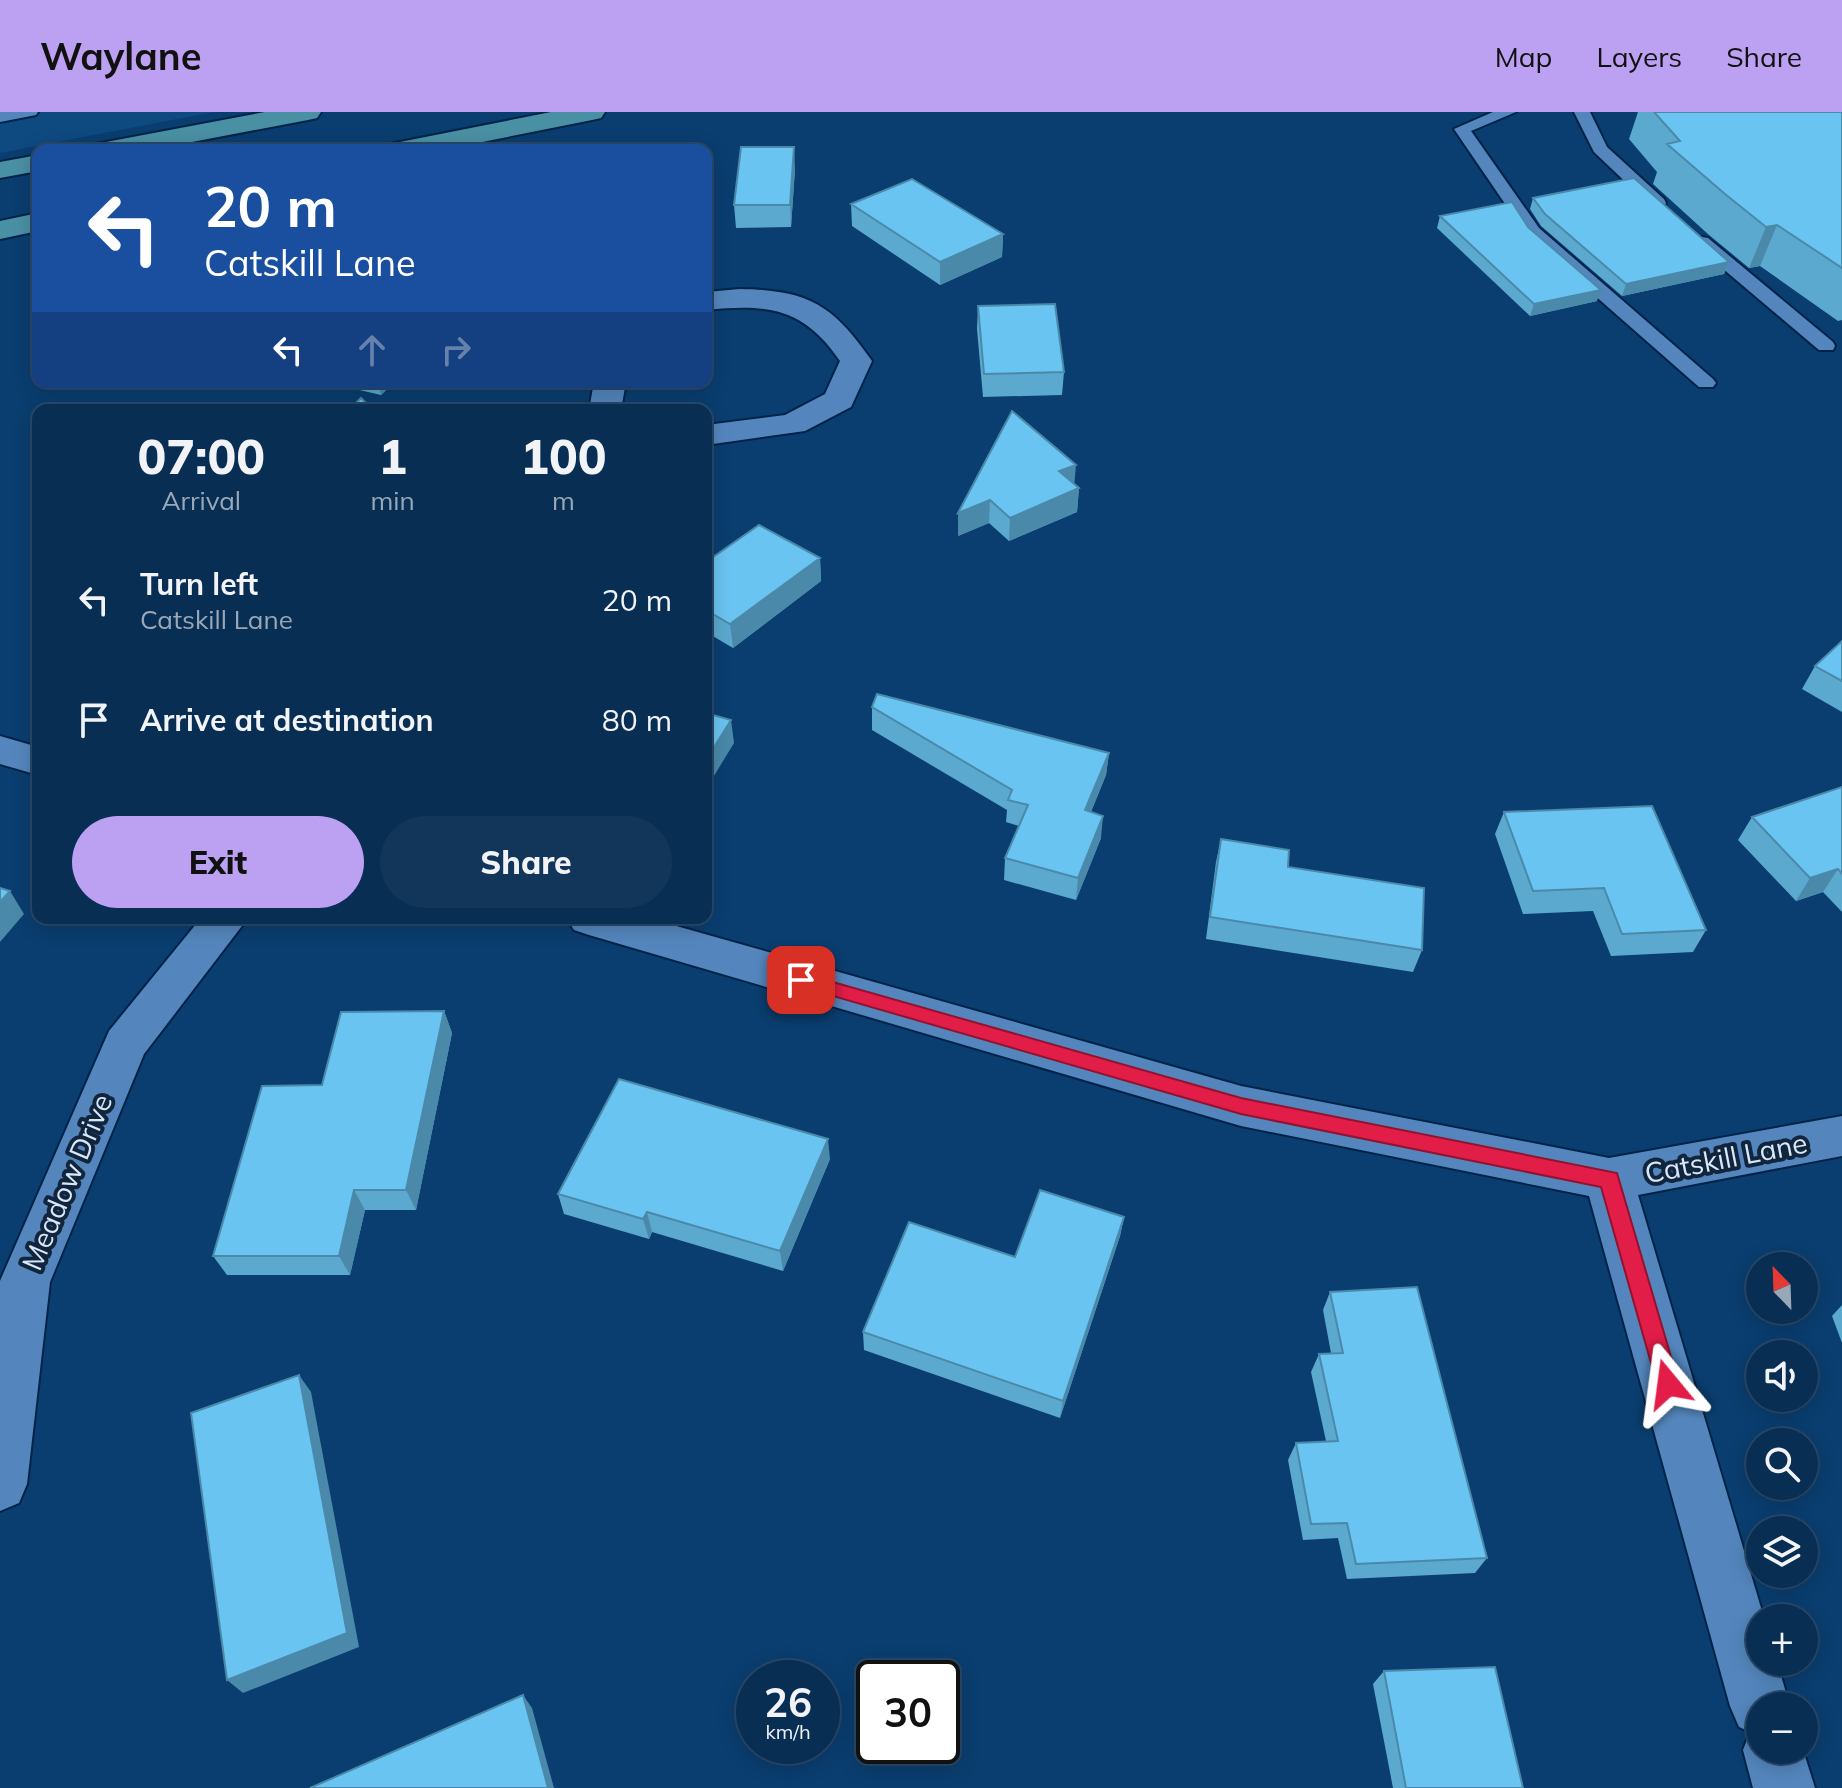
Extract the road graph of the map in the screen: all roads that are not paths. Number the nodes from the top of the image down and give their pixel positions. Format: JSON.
{"nodes":[{"id":1,"x":30,"y":112,"type":"edge"},
{"id":2,"x":308,"y":112,"type":"edge"},
{"id":3,"x":592,"y":112,"type":"edge"},
{"id":4,"x":1508,"y":112,"type":"edge"},
{"id":5,"x":1582,"y":112,"type":"edge"},
{"id":6,"x":0,"y":117,"type":"edge"},
{"id":7,"x":138,"y":144,"type":"edge"},
{"id":8,"x":430,"y":144,"type":"edge"},
{"id":9,"x":32,"y":164,"type":"edge"},
{"id":10,"x":0,"y":170,"type":"edge"},
{"id":11,"x":1667,"y":211,"type":"edge"},
{"id":12,"x":32,"y":223,"type":"edge"},
{"id":13,"x":0,"y":230,"type":"edge"},
{"id":14,"x":1690,"y":231,"type":"edge"},
{"id":15,"x":712,"y":300,"type":"edge"},
{"id":16,"x":1826,"y":346,"type":"dead end"},
{"id":17,"x":1706,"y":383,"type":"dead end"},
{"id":18,"x":712,"y":434,"type":"edge"},
{"id":19,"x":0,"y":750,"type":"edge"},
{"id":20,"x":32,"y":759,"type":"edge"},
{"id":21,"x":221,"y":924,"type":"edge"},
{"id":22,"x":610,"y":924,"type":"edge"},
{"id":23,"x":1842,"y":1136,"type":"edge"},
{"id":24,"x":1609,"y":1179,"type":"junction"},
{"id":25,"x":0,"y":1484,"type":"edge"},
{"id":26,"x":1756,"y":1692,"type":"edge"},
{"id":27,"x":1777,"y":1764,"type":"edge"},
{"id":28,"x":1784,"y":1788,"type":"edge"}],
"edges":[{"from":1,"to":6,"type":"lane"},
{"from":2,"to":7,"type":"main road"},
{"from":3,"to":8,"type":"main road"},
{"from":4,"to":17,"type":"lane"},
{"from":5,"to":11,"type":"lane"},
{"from":9,"to":10,"type":"main road"},
{"from":12,"to":13,"type":"main road"},
{"from":14,"to":16,"type":"lane"},
{"from":15,"to":18,"type":"street"},
{"from":19,"to":20,"type":"street"},
{"from":21,"to":25,"type":"street","name":"Meadow Drive"},
{"from":22,"to":24,"type":"street","name":"Catskill Lane"},
{"from":23,"to":24,"type":"street","name":"Catskill Lane"},
{"from":24,"to":26,"type":"street"},
{"from":27,"to":28,"type":"street"}]}
